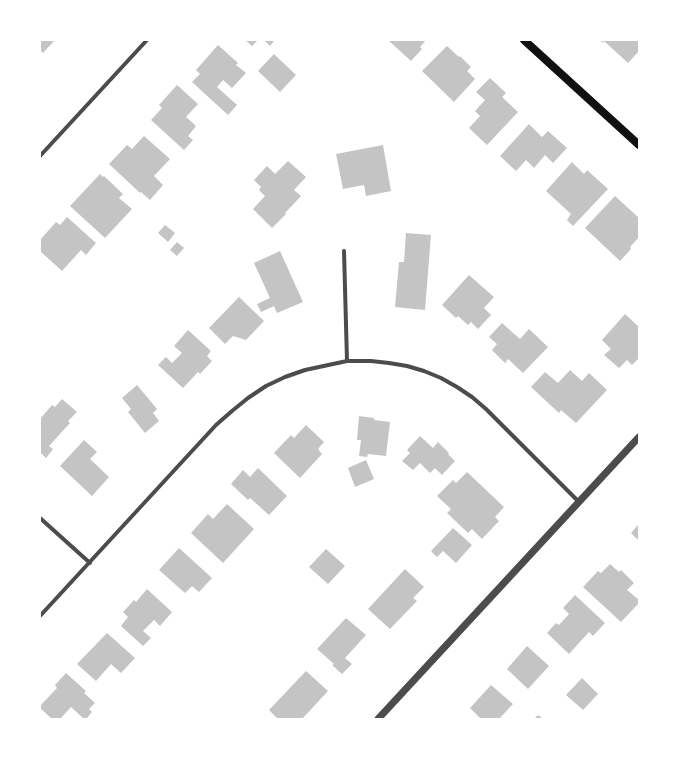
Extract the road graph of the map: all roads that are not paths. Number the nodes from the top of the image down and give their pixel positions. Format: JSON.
{"nodes":[{"id":1,"x":147,"y":40,"type":"edge"},
{"id":2,"x":524,"y":40,"type":"edge"},
{"id":3,"x":639,"y":145,"type":"edge"},
{"id":4,"x":40,"y":156,"type":"edge"},
{"id":5,"x":344,"y":251,"type":"dead end"},
{"id":6,"x":347,"y":361,"type":"junction"},
{"id":7,"x":639,"y":437,"type":"edge"},
{"id":8,"x":579,"y":502,"type":"junction"},
{"id":9,"x":40,"y":518,"type":"edge"},
{"id":10,"x":90,"y":563,"type":"junction"},
{"id":11,"x":40,"y":616,"type":"edge"},
{"id":12,"x":378,"y":719,"type":"edge"}],
"edges":[{"from":1,"to":4,"type":"street"},
{"from":2,"to":3,"type":"main road"},
{"from":5,"to":6,"type":"street"},
{"from":6,"to":8,"type":"street"},
{"from":6,"to":10,"type":"street"},
{"from":7,"to":8,"type":"street"},
{"from":8,"to":12,"type":"street"},
{"from":9,"to":10,"type":"street"},
{"from":10,"to":11,"type":"street"}]}
